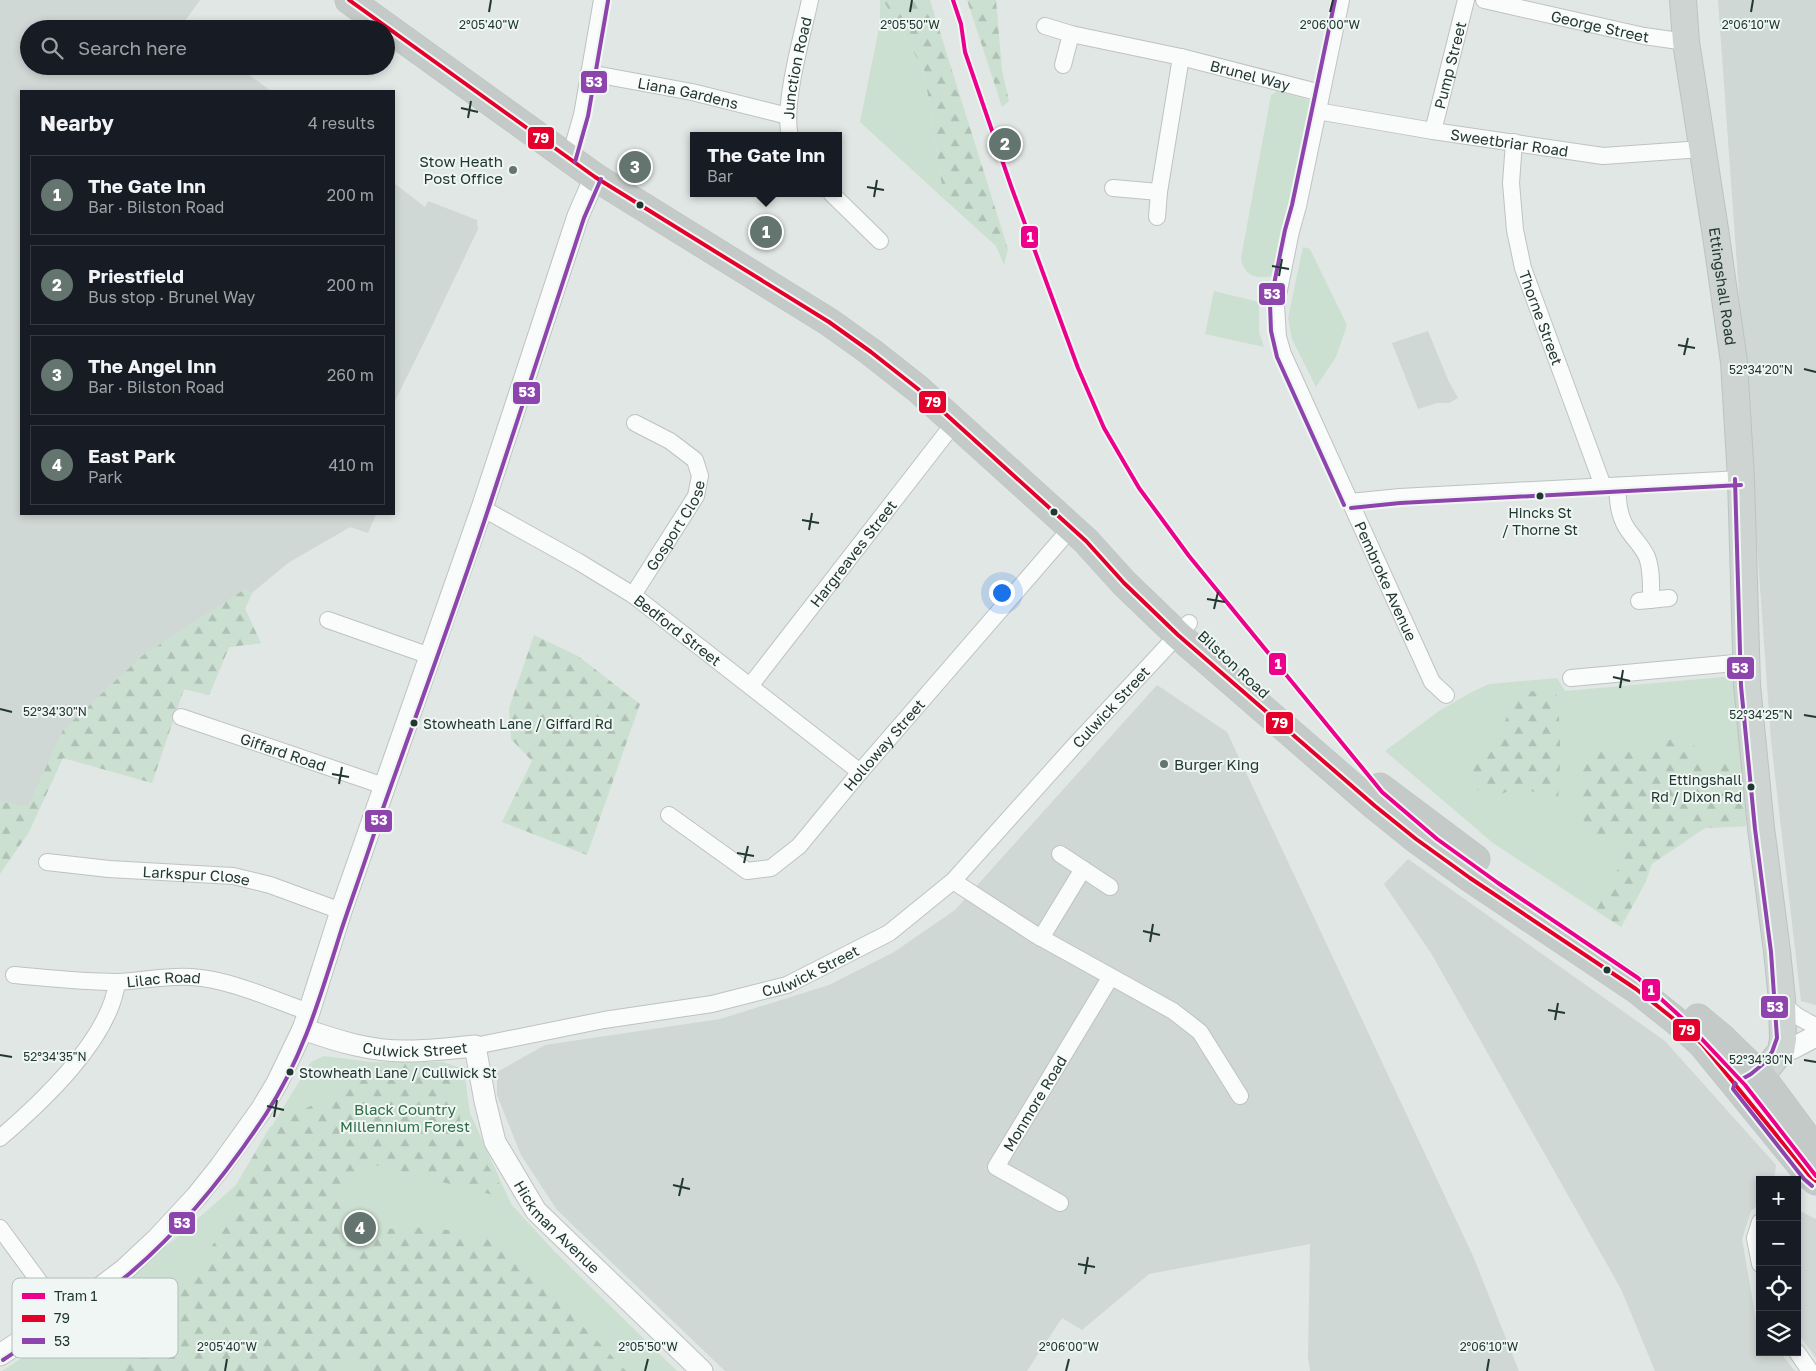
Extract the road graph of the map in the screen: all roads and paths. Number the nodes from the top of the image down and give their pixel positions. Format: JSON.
{"nodes":[{"id":1,"x":349,"y":0,"type":"edge"},
{"id":2,"x":602,"y":0,"type":"edge"},
{"id":3,"x":810,"y":0,"type":"edge"},
{"id":4,"x":1341,"y":0,"type":"edge"},
{"id":5,"x":1466,"y":0,"type":"edge"},
{"id":6,"x":1484,"y":0,"type":"edge"},
{"id":7,"x":1683,"y":0,"type":"edge"},
{"id":8,"x":1516,"y":4,"type":"edge"},
{"id":9,"x":376,"y":20,"type":"edge"},
{"id":10,"x":1045,"y":26,"type":"dead end"},
{"id":11,"x":395,"y":33,"type":"edge"},
{"id":12,"x":1071,"y":34,"type":"junction"},
{"id":13,"x":1686,"y":42,"type":"junction"},
{"id":14,"x":1181,"y":57,"type":"junction"},
{"id":15,"x":1064,"y":65,"type":"dead end"},
{"id":16,"x":589,"y":73,"type":"junction"},
{"id":17,"x":1321,"y":92,"type":"junction"},
{"id":18,"x":1317,"y":111,"type":"junction"},
{"id":19,"x":788,"y":116,"type":"junction"},
{"id":20,"x":790,"y":132,"type":"edge"},
{"id":21,"x":1433,"y":132,"type":"junction"},
{"id":22,"x":1514,"y":142,"type":"junction"},
{"id":23,"x":1702,"y":149,"type":"junction"},
{"id":24,"x":569,"y":160,"type":"junction"},
{"id":25,"x":595,"y":178,"type":"junction"},
{"id":26,"x":1113,"y":188,"type":"dead end"},
{"id":27,"x":1159,"y":192,"type":"junction"},
{"id":28,"x":834,"y":197,"type":"edge"},
{"id":29,"x":1157,"y":216,"type":"dead end"},
{"id":30,"x":880,"y":241,"type":"dead end"},
{"id":31,"x":956,"y":422,"type":"junction"},
{"id":32,"x":634,"y":423,"type":"dead end"},
{"id":33,"x":1741,"y":479,"type":"junction"},
{"id":34,"x":1610,"y":486,"type":"junction"},
{"id":35,"x":1350,"y":502,"type":"junction"},
{"id":36,"x":482,"y":508,"type":"junction"},
{"id":37,"x":1079,"y":534,"type":"junction"},
{"id":38,"x":633,"y":595,"type":"junction"},
{"id":39,"x":1669,"y":598,"type":"dead end"},
{"id":40,"x":328,"y":620,"type":"dead end"},
{"id":41,"x":1183,"y":629,"type":"junction"},
{"id":42,"x":430,"y":656,"type":"junction"},
{"id":43,"x":1746,"y":662,"type":"junction"},
{"id":44,"x":1571,"y":678,"type":"dead end"},
{"id":45,"x":750,"y":686,"type":"junction"},
{"id":46,"x":1446,"y":695,"type":"dead end"},
{"id":47,"x":181,"y":717,"type":"dead end"},
{"id":48,"x":860,"y":772,"type":"junction"},
{"id":49,"x":384,"y":786,"type":"junction"},
{"id":50,"x":668,"y":814,"type":"dead end"},
{"id":51,"x":1060,"y":854,"type":"dead end"},
{"id":52,"x":47,"y":862,"type":"dead end"},
{"id":53,"x":1083,"y":870,"type":"junction"},
{"id":54,"x":953,"y":881,"type":"junction"},
{"id":55,"x":1110,"y":887,"type":"dead end"},
{"id":56,"x":341,"y":911,"type":"junction"},
{"id":57,"x":1041,"y":938,"type":"junction"},
{"id":58,"x":14,"y":974,"type":"dead end"},
{"id":59,"x":1110,"y":978,"type":"junction"},
{"id":60,"x":117,"y":982,"type":"junction"},
{"id":61,"x":1782,"y":1000,"type":"junction"},
{"id":62,"x":306,"y":1021,"type":"junction"},
{"id":63,"x":1816,"y":1026,"type":"edge"},
{"id":64,"x":1816,"y":1036,"type":"edge"},
{"id":65,"x":475,"y":1046,"type":"junction"},
{"id":66,"x":1781,"y":1051,"type":"junction"},
{"id":67,"x":1750,"y":1082,"type":"junction"},
{"id":68,"x":1240,"y":1096,"type":"dead end"},
{"id":69,"x":0,"y":1138,"type":"edge"},
{"id":70,"x":1810,"y":1173,"type":"edge"},
{"id":71,"x":1060,"y":1203,"type":"dead end"},
{"id":72,"x":0,"y":1228,"type":"edge"},
{"id":73,"x":37,"y":1278,"type":"edge"},
{"id":74,"x":112,"y":1278,"type":"edge"},
{"id":75,"x":12,"y":1347,"type":"edge"},
{"id":76,"x":0,"y":1355,"type":"edge"},
{"id":77,"x":1800,"y":1356,"type":"edge"},
{"id":78,"x":702,"y":1371,"type":"edge"},
{"id":79,"x":1810,"y":1371,"type":"edge"}],
"edges":[{"from":1,"to":9,"type":"highway","name":"Bilston Road"},
{"from":2,"to":16,"type":"street"},
{"from":3,"to":19,"type":"street","name":"Junction Road"},
{"from":4,"to":17,"type":"street","name":"Pembroke Avenue"},
{"from":5,"to":21,"type":"street","name":"Pump Street"},
{"from":6,"to":8,"type":"street","name":"George Street"},
{"from":7,"to":13,"type":"main road","name":"Ettingshall Road"},
{"from":8,"to":13,"type":"street","name":"George Street"},
{"from":10,"to":12,"type":"street","name":"Brunel Way"},
{"from":11,"to":24,"type":"highway","name":"Bilston Road"},
{"from":12,"to":14,"type":"street","name":"Brunel Way"},
{"from":12,"to":15,"type":"street"},
{"from":13,"to":23,"type":"main road","name":"Ettingshall Road"},
{"from":14,"to":17,"type":"street","name":"Brunel Way"},
{"from":14,"to":27,"type":"street"},
{"from":16,"to":19,"type":"street","name":"Liana Gardens"},
{"from":16,"to":24,"type":"street"},
{"from":17,"to":18,"type":"street","name":"Pembroke Avenue"},
{"from":18,"to":21,"type":"street","name":"Sweetbriar Road"},
{"from":18,"to":35,"type":"street","name":"Pembroke Avenue"},
{"from":19,"to":20,"type":"street","name":"Junction Road"},
{"from":21,"to":22,"type":"street","name":"Sweetbriar Road"},
{"from":22,"to":23,"type":"street","name":"Sweetbriar Road"},
{"from":22,"to":34,"type":"street","name":"Thorne Street"},
{"from":23,"to":33,"type":"main road","name":"Ettingshall Road"},
{"from":24,"to":25,"type":"highway","name":"Bilston Road"},
{"from":25,"to":31,"type":"highway","name":"Bilston Road"},
{"from":25,"to":36,"type":"street"},
{"from":26,"to":27,"type":"street"},
{"from":27,"to":29,"type":"street"},
{"from":28,"to":30,"type":"street"},
{"from":31,"to":37,"type":"highway","name":"Bilston Road"},
{"from":31,"to":45,"type":"street","name":"Hargreaves Street"},
{"from":32,"to":38,"type":"street","name":"Gosport Close"},
{"from":33,"to":34,"type":"street"},
{"from":33,"to":43,"type":"main road","name":"Ettingshall Road"},
{"from":34,"to":35,"type":"street"},
{"from":34,"to":39,"type":"street","name":"Thorne Street"},
{"from":35,"to":46,"type":"street","name":"Pembroke Avenue"},
{"from":36,"to":38,"type":"street","name":"Bedford Street"},
{"from":36,"to":42,"type":"street"},
{"from":37,"to":41,"type":"highway","name":"Bilston Road"},
{"from":37,"to":48,"type":"street","name":"Holloway Street"},
{"from":38,"to":45,"type":"street","name":"Bedford Street"},
{"from":40,"to":42,"type":"street"},
{"from":41,"to":54,"type":"street","name":"Culwick Street"},
{"from":41,"to":67,"type":"highway","name":"Bilston Road"},
{"from":42,"to":49,"type":"street"},
{"from":43,"to":44,"type":"street"},
{"from":43,"to":61,"type":"main road","name":"Ettingshall Road"},
{"from":45,"to":48,"type":"street","name":"Bedford Street"},
{"from":47,"to":49,"type":"street","name":"Giffard Road"},
{"from":48,"to":50,"type":"street","name":"Holloway Street"},
{"from":49,"to":56,"type":"street"},
{"from":51,"to":53,"type":"street"},
{"from":52,"to":56,"type":"street","name":"Larkspur Close"},
{"from":53,"to":55,"type":"street"},
{"from":53,"to":57,"type":"street"},
{"from":54,"to":57,"type":"street"},
{"from":54,"to":65,"type":"street","name":"Culwick Street"},
{"from":56,"to":62,"type":"street"},
{"from":57,"to":59,"type":"street"},
{"from":58,"to":60,"type":"street","name":"Lilac Road"},
{"from":59,"to":68,"type":"street"},
{"from":59,"to":71,"type":"street","name":"Monmore Road"},
{"from":60,"to":62,"type":"street","name":"Lilac Road"},
{"from":60,"to":69,"type":"street"},
{"from":61,"to":63,"type":"street"},
{"from":61,"to":66,"type":"main road","name":"Ettingshall Road"},
{"from":62,"to":65,"type":"street","name":"Culwick Street"},
{"from":62,"to":74,"type":"street"},
{"from":64,"to":66,"type":"street"},
{"from":65,"to":78,"type":"street","name":"Hickman Avenue"},
{"from":66,"to":67,"type":"main road"},
{"from":67,"to":70,"type":"highway","name":"Bilston Road"},
{"from":72,"to":73,"type":"street"},
{"from":75,"to":76,"type":"street"},
{"from":77,"to":79,"type":"street"}]}
